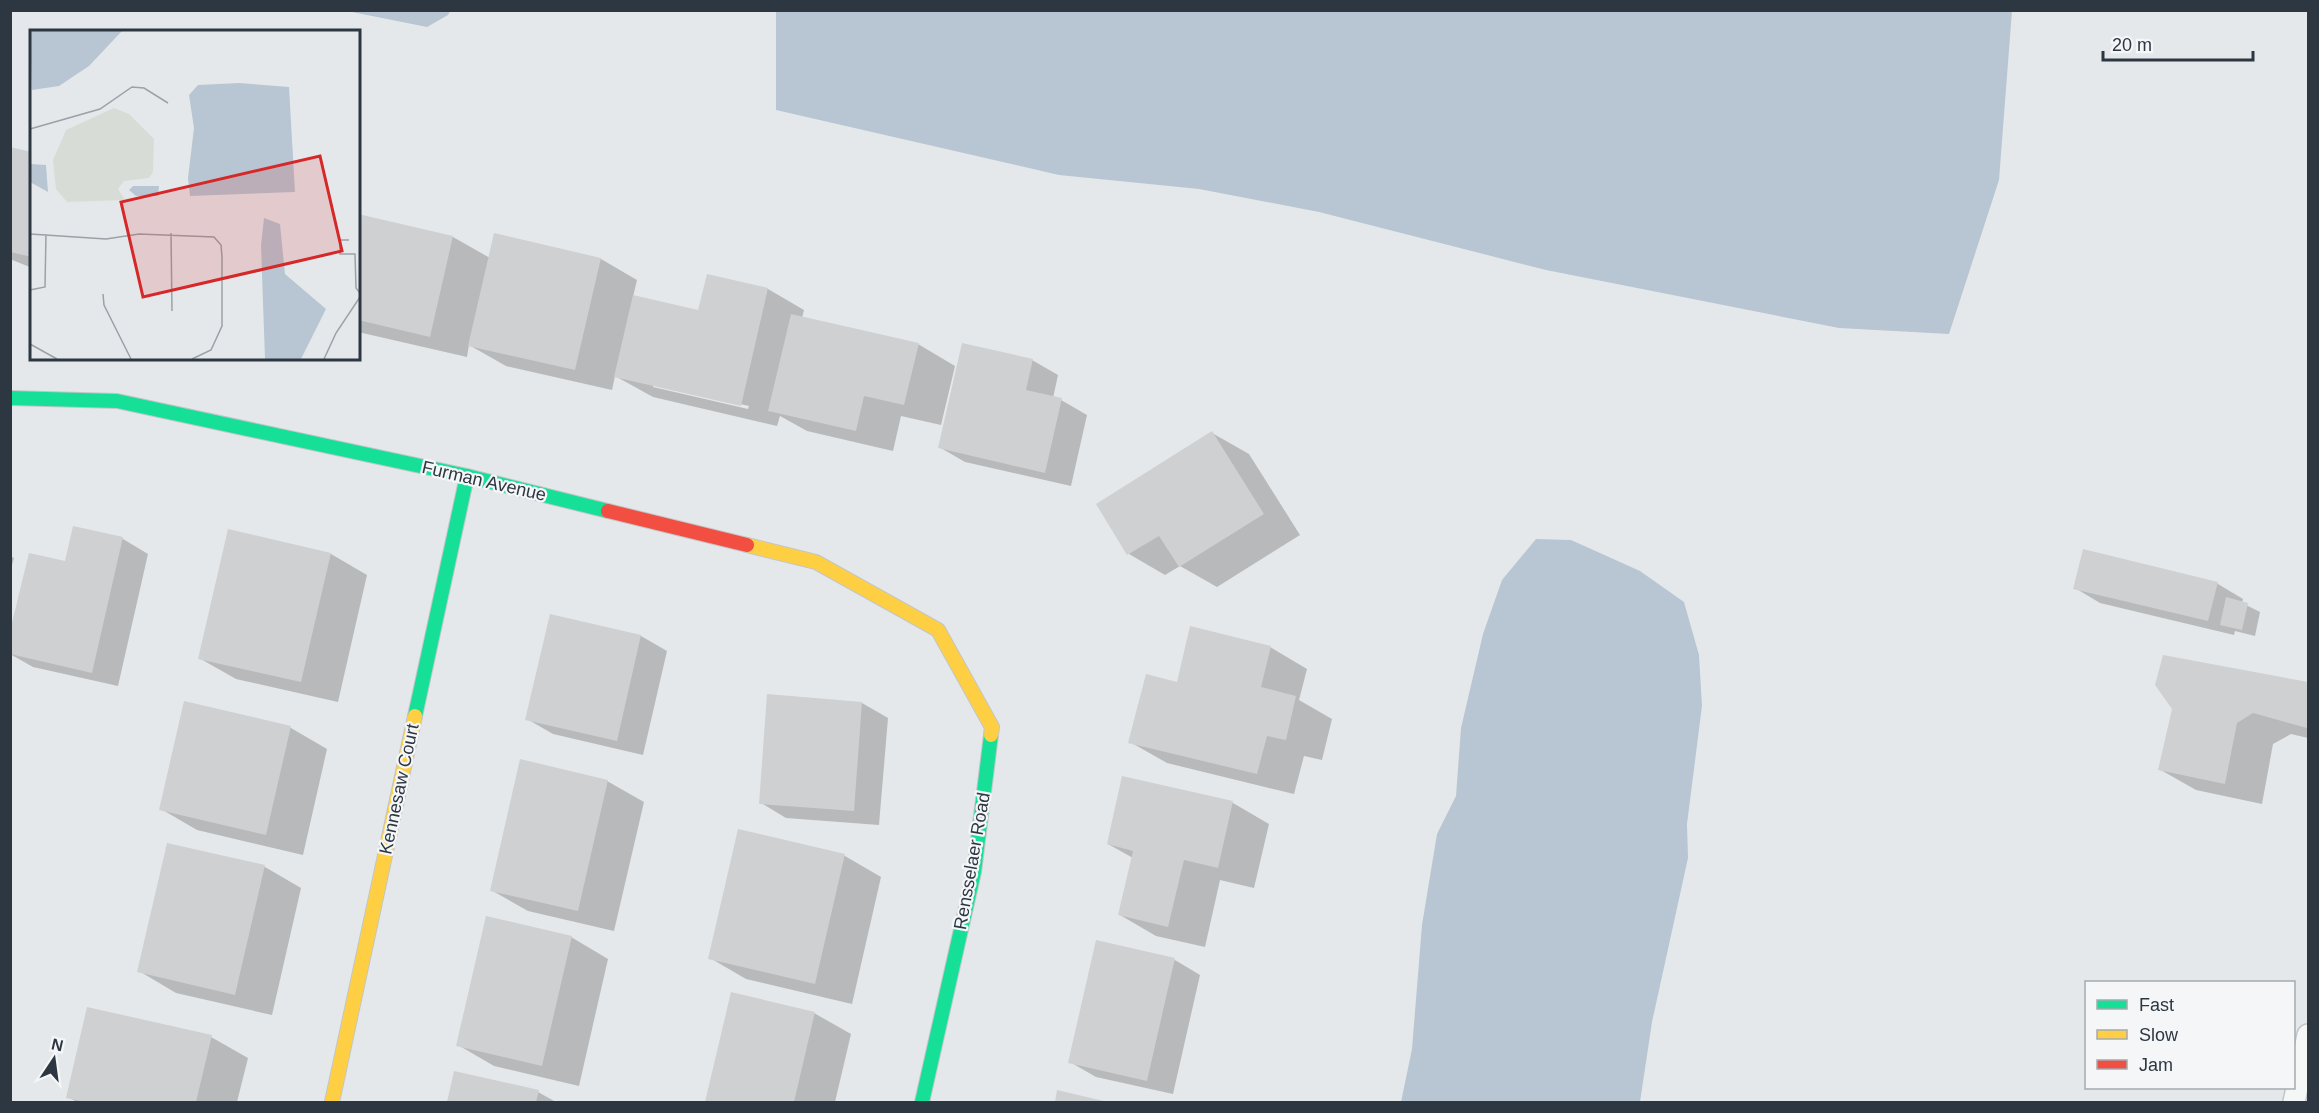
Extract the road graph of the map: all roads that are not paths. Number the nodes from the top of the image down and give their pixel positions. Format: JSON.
{"nodes":[{"id":1,"x":10,"y":398,"type":"edge"},
{"id":2,"x":466,"y":476,"type":"junction"},
{"id":3,"x":938,"y":630,"type":"joint"},
{"id":4,"x":2308,"y":1035,"type":"edge"},
{"id":5,"x":332,"y":1102,"type":"edge"},
{"id":6,"x":922,"y":1102,"type":"edge"},
{"id":7,"x":2294,"y":1102,"type":"edge"}],
"edges":[{"from":1,"to":2,"type":"street","name":"Furman Avenue"},
{"from":2,"to":3,"type":"street","name":"Furman Avenue"},
{"from":2,"to":5,"type":"street","name":"Kennesaw Court"},
{"from":3,"to":6,"type":"street","name":"Rensselaer Road"},
{"from":4,"to":7,"type":"lane"}]}
